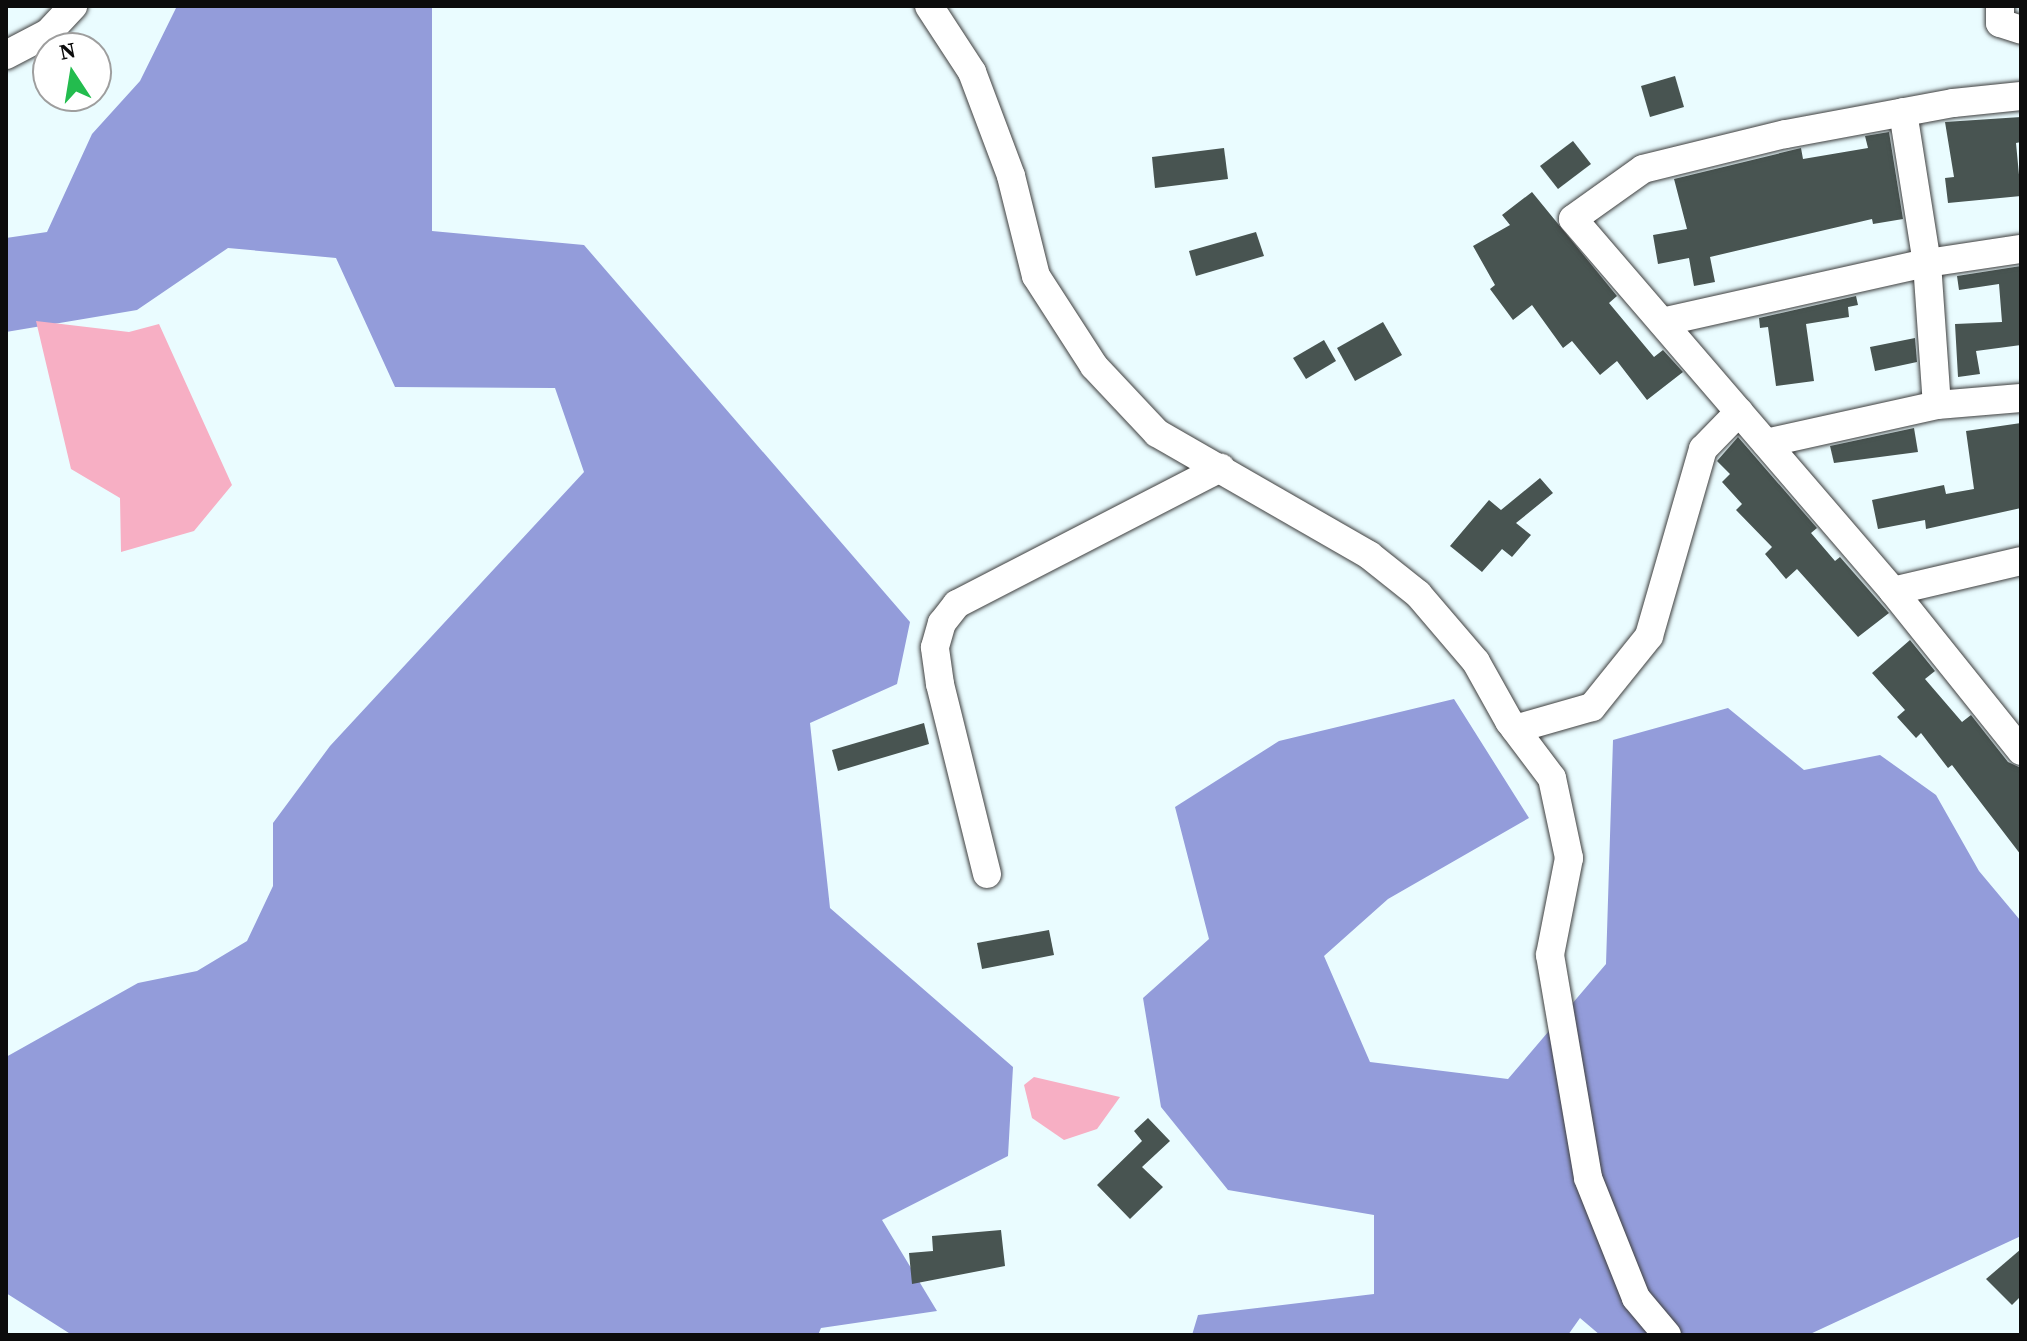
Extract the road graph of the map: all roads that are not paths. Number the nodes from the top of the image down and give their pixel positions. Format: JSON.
{"nodes":[{"id":1,"x":73,"y":6,"type":"edge"},
{"id":2,"x":929,"y":6,"type":"edge"},
{"id":3,"x":2000,"y":6,"type":"edge"},
{"id":4,"x":2021,"y":30,"type":"edge"},
{"id":5,"x":6,"y":55,"type":"edge"},
{"id":6,"x":2021,"y":96,"type":"edge"},
{"id":7,"x":1903,"y":112,"type":"junction"},
{"id":8,"x":2021,"y":249,"type":"edge"},
{"id":9,"x":1927,"y":263,"type":"junction"},
{"id":10,"x":1662,"y":322,"type":"junction"},
{"id":11,"x":2021,"y":398,"type":"edge"},
{"id":12,"x":1937,"y":405,"type":"junction"},
{"id":13,"x":1739,"y":412,"type":"junction"},
{"id":14,"x":1766,"y":443,"type":"junction"},
{"id":15,"x":1221,"y":468,"type":"junction"},
{"id":16,"x":2021,"y":561,"type":"edge"},
{"id":17,"x":1893,"y":591,"type":"junction"},
{"id":18,"x":1515,"y":729,"type":"junction"},
{"id":19,"x":2020,"y":748,"type":"edge"},
{"id":20,"x":987,"y":874,"type":"dead end"},
{"id":21,"x":1667,"y":1335,"type":"edge"}],
"edges":[{"from":1,"to":5,"type":"street"},
{"from":2,"to":15,"type":"street"},
{"from":3,"to":4,"type":"street"},
{"from":6,"to":7,"type":"street"},
{"from":7,"to":9,"type":"street"},
{"from":7,"to":10,"type":"street"},
{"from":8,"to":9,"type":"street"},
{"from":9,"to":10,"type":"street"},
{"from":9,"to":12,"type":"street"},
{"from":10,"to":13,"type":"street"},
{"from":11,"to":12,"type":"street"},
{"from":12,"to":14,"type":"street"},
{"from":13,"to":14,"type":"street"},
{"from":13,"to":18,"type":"street"},
{"from":14,"to":17,"type":"street"},
{"from":15,"to":18,"type":"street"},
{"from":15,"to":20,"type":"street"},
{"from":16,"to":17,"type":"street"},
{"from":17,"to":19,"type":"street"},
{"from":18,"to":21,"type":"street"}]}
